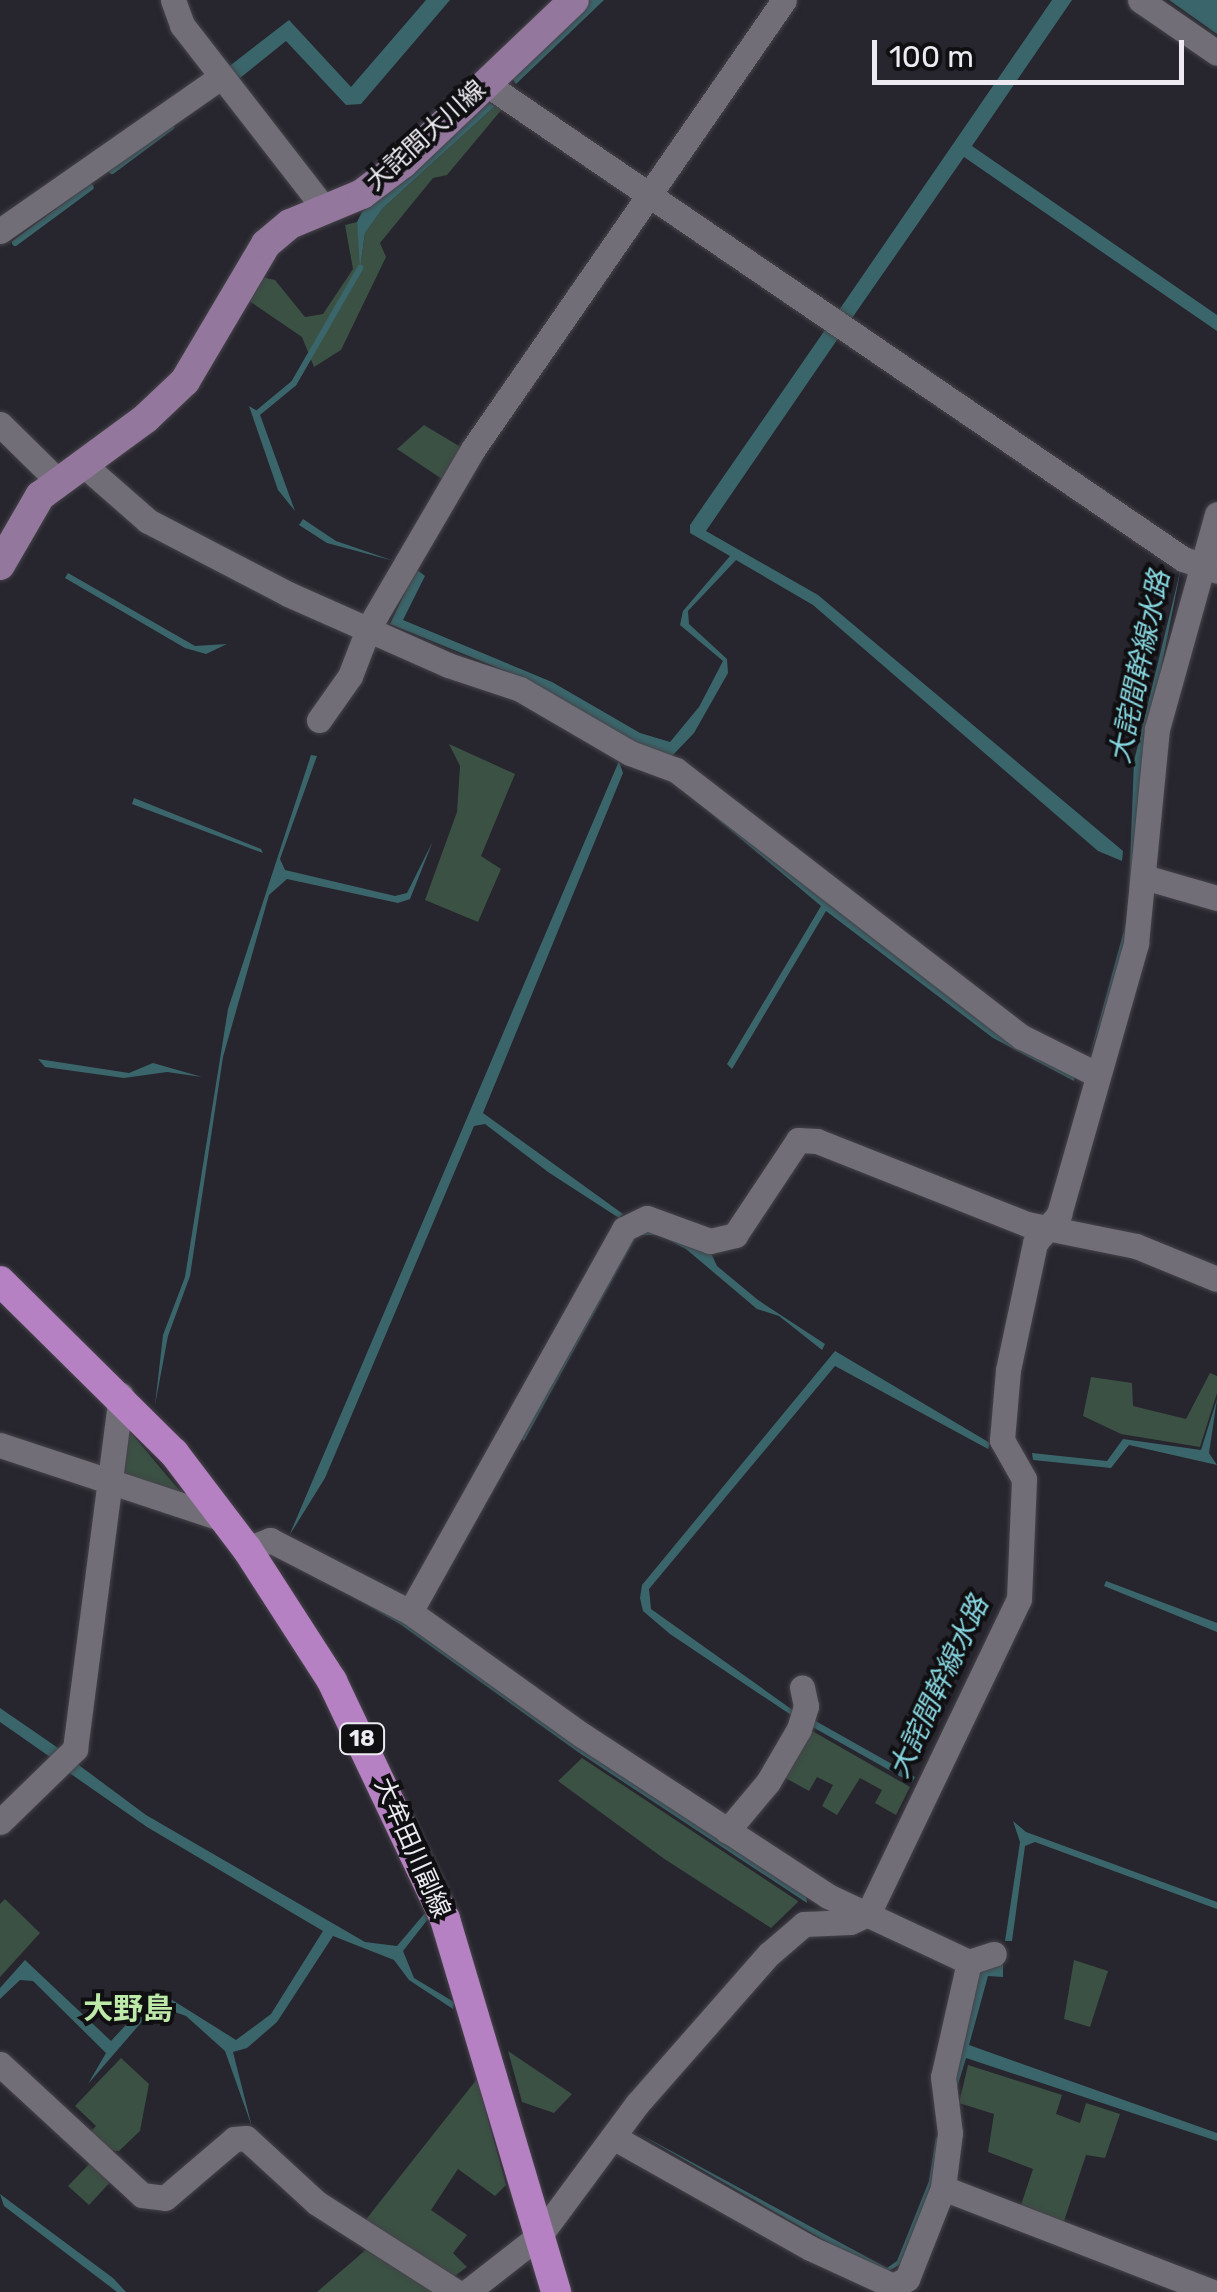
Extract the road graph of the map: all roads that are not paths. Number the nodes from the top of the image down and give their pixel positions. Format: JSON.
{"nodes":[{"id":1,"x":173,"y":0,"type":"edge"},
{"id":2,"x":574,"y":0,"type":"edge"},
{"id":3,"x":784,"y":0,"type":"edge"},
{"id":4,"x":1140,"y":0,"type":"edge"},
{"id":5,"x":1217,"y":52,"type":"edge"},
{"id":6,"x":221,"y":77,"type":"junction"},
{"id":7,"x":485,"y":83,"type":"junction"},
{"id":8,"x":650,"y":194,"type":"junction"},
{"id":9,"x":324,"y":208,"type":"junction"},
{"id":10,"x":0,"y":231,"type":"edge"},
{"id":11,"x":0,"y":424,"type":"edge"},
{"id":12,"x":71,"y":472,"type":"junction"},
{"id":13,"x":1217,"y":514,"type":"edge"},
{"id":14,"x":0,"y":565,"type":"edge"},
{"id":15,"x":1199,"y":566,"type":"edge"},
{"id":16,"x":369,"y":627,"type":"junction"},
{"id":17,"x":318,"y":720,"type":"dead end"},
{"id":18,"x":1144,"y":878,"type":"junction"},
{"id":19,"x":1217,"y":898,"type":"edge"},
{"id":20,"x":1087,"y":1070,"type":"junction"},
{"id":21,"x":1048,"y":1228,"type":"junction"},
{"id":22,"x":1217,"y":1279,"type":"edge"},
{"id":23,"x":0,"y":1281,"type":"edge"},
{"id":24,"x":120,"y":1395,"type":"junction"},
{"id":25,"x":0,"y":1445,"type":"edge"},
{"id":26,"x":108,"y":1482,"type":"junction"},
{"id":27,"x":224,"y":1519,"type":"junction"},
{"id":28,"x":248,"y":1550,"type":"junction"},
{"id":29,"x":410,"y":1612,"type":"junction"},
{"id":30,"x":802,"y":1687,"type":"dead end"},
{"id":31,"x":0,"y":1822,"type":"edge"},
{"id":32,"x":727,"y":1831,"type":"junction"},
{"id":33,"x":868,"y":1914,"type":"junction"},
{"id":34,"x":994,"y":1954,"type":"dead end"},
{"id":35,"x":969,"y":1962,"type":"junction"},
{"id":36,"x":0,"y":2064,"type":"edge"},
{"id":37,"x":613,"y":2137,"type":"junction"},
{"id":38,"x":944,"y":2188,"type":"junction"},
{"id":39,"x":540,"y":2235,"type":"junction"},
{"id":40,"x":456,"y":2290,"type":"edge"},
{"id":41,"x":556,"y":2292,"type":"edge"},
{"id":42,"x":1212,"y":2292,"type":"edge"}],
"edges":[{"from":1,"to":6,"type":"street"},
{"from":2,"to":7,"type":"main road","name":"大詫間大川線"},
{"from":3,"to":8,"type":"street"},
{"from":4,"to":5,"type":"street"},
{"from":6,"to":9,"type":"street"},
{"from":6,"to":10,"type":"street"},
{"from":7,"to":8,"type":"street"},
{"from":7,"to":9,"type":"main road","name":"大詫間大川線"},
{"from":8,"to":15,"type":"street"},
{"from":8,"to":16,"type":"street"},
{"from":9,"to":12,"type":"main road","name":"大詫間大川線"},
{"from":11,"to":12,"type":"street"},
{"from":12,"to":14,"type":"main road","name":"大詫間大川線"},
{"from":12,"to":16,"type":"street"},
{"from":13,"to":15,"type":"street"},
{"from":15,"to":18,"type":"street"},
{"from":16,"to":17,"type":"street"},
{"from":16,"to":20,"type":"street"},
{"from":18,"to":19,"type":"street"},
{"from":18,"to":20,"type":"street"},
{"from":20,"to":21,"type":"street"},
{"from":21,"to":22,"type":"street"},
{"from":21,"to":29,"type":"street"},
{"from":21,"to":33,"type":"street"},
{"from":23,"to":24,"type":"main road","name":"大牟田川副線","number":"18"},
{"from":24,"to":26,"type":"street"},
{"from":24,"to":27,"type":"main road","name":"大牟田川副線","number":"18"},
{"from":25,"to":26,"type":"street"},
{"from":26,"to":27,"type":"street"},
{"from":26,"to":31,"type":"street"},
{"from":27,"to":28,"type":"main road","name":"大牟田川副線","number":"18"},
{"from":28,"to":29,"type":"street"},
{"from":28,"to":39,"type":"main road","name":"大牟田川副線","number":"18"},
{"from":29,"to":32,"type":"street"},
{"from":30,"to":32,"type":"street"},
{"from":32,"to":33,"type":"street"},
{"from":33,"to":35,"type":"street"},
{"from":33,"to":37,"type":"street"},
{"from":34,"to":35,"type":"street"},
{"from":35,"to":38,"type":"street"},
{"from":36,"to":40,"type":"street"},
{"from":37,"to":38,"type":"street"},
{"from":37,"to":39,"type":"street"},
{"from":38,"to":42,"type":"street"},
{"from":39,"to":40,"type":"street"},
{"from":39,"to":41,"type":"main road","name":"大牟田川副線","number":"18"}]}
